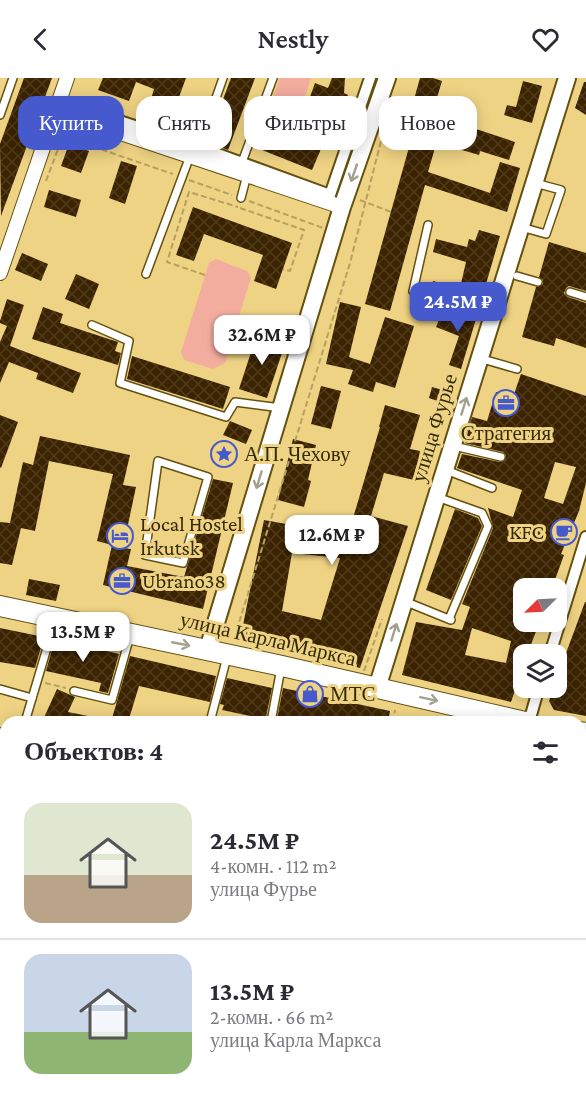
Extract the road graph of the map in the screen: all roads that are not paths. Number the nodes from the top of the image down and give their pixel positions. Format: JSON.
{"nodes":[{"id":1,"x":13,"y":78,"type":"edge"},
{"id":2,"x":67,"y":78,"type":"edge"},
{"id":3,"x":223,"y":78,"type":"edge"},
{"id":4,"x":273,"y":78,"type":"edge"},
{"id":5,"x":370,"y":78,"type":"edge"},
{"id":6,"x":387,"y":78,"type":"edge"},
{"id":7,"x":567,"y":78,"type":"edge"},
{"id":8,"x":60,"y":96,"type":"edge"},
{"id":9,"x":366,"y":96,"type":"edge"},
{"id":10,"x":0,"y":115,"type":"edge"},
{"id":11,"x":367,"y":120,"type":"edge"},
{"id":12,"x":124,"y":126,"type":"edge"},
{"id":13,"x":124,"y":132,"type":"edge"},
{"id":14,"x":41,"y":150,"type":"edge"},
{"id":15,"x":353,"y":150,"type":"edge"},
{"id":16,"x":354,"y":150,"type":"edge"},
{"id":17,"x":194,"y":154,"type":"junction"},
{"id":18,"x":242,"y":170,"type":"junction"},
{"id":19,"x":535,"y":182,"type":"junction"},
{"id":20,"x":241,"y":198,"type":"road end"},
{"id":21,"x":344,"y":201,"type":"junction"},
{"id":22,"x":428,"y":225,"type":"dead end"},
{"id":23,"x":521,"y":226,"type":"junction"},
{"id":24,"x":1,"y":264,"type":"edge"},
{"id":25,"x":146,"y":274,"type":"dead end"},
{"id":26,"x":517,"y":276,"type":"dead end"},
{"id":27,"x":538,"y":282,"type":"dead end"},
{"id":28,"x":570,"y":292,"type":"dead end"},
{"id":29,"x":586,"y":297,"type":"edge"},
{"id":30,"x":492,"y":319,"type":"junction"},
{"id":31,"x":92,"y":325,"type":"dead end"},
{"id":32,"x":479,"y":358,"type":"junction"},
{"id":33,"x":517,"y":369,"type":"dead end"},
{"id":34,"x":281,"y":408,"type":"junction"},
{"id":35,"x":451,"y":446,"type":"junction"},
{"id":36,"x":501,"y":457,"type":"dead end"},
{"id":37,"x":158,"y":460,"type":"joint"},
{"id":38,"x":444,"y":470,"type":"junction"},
{"id":39,"x":492,"y":488,"type":"dead end"},
{"id":40,"x":436,"y":496,"type":"junction"},
{"id":41,"x":586,"y":537,"type":"edge"},
{"id":42,"x":404,"y":602,"type":"junction"},
{"id":43,"x":0,"y":606,"type":"edge"},
{"id":44,"x":55,"y":618,"type":"junction"},
{"id":45,"x":131,"y":634,"type":"junction"},
{"id":46,"x":553,"y":644,"type":"edge"},
{"id":47,"x":230,"y":648,"type":"junction"},
{"id":48,"x":208,"y":649,"type":"junction"},
{"id":49,"x":282,"y":666,"type":"junction"},
{"id":50,"x":377,"y":688,"type":"junction"},
{"id":51,"x":0,"y":689,"type":"edge"},
{"id":52,"x":74,"y":691,"type":"road end"},
{"id":53,"x":32,"y":698,"type":"junction"},
{"id":54,"x":535,"y":698,"type":"edge"},
{"id":55,"x":27,"y":716,"type":"edge"},
{"id":56,"x":212,"y":716,"type":"edge"},
{"id":57,"x":272,"y":716,"type":"edge"},
{"id":58,"x":478,"y":716,"type":"edge"},
{"id":59,"x":529,"y":716,"type":"edge"}],
"edges":[{"from":1,"to":10,"type":"lane"},
{"from":2,"to":8,"type":"street"},
{"from":3,"to":17,"type":"lane"},
{"from":4,"to":18,"type":"lane"},
{"from":5,"to":9,"type":"street"},
{"from":6,"to":11,"type":"street"},
{"from":7,"to":19,"type":"street","name":"улица Фурье"},
{"from":12,"to":17,"type":"street"},
{"from":13,"to":17,"type":"street"},
{"from":14,"to":24,"type":"street"},
{"from":15,"to":18,"type":"street"},
{"from":16,"to":21,"type":"street","one_way":true},
{"from":17,"to":18,"type":"street"},
{"from":17,"to":25,"type":"lane"},
{"from":18,"to":20,"type":"lane"},
{"from":18,"to":21,"type":"street"},
{"from":19,"to":23,"type":"street","name":"улица Фурье"},
{"from":19,"to":23,"type":"lane"},
{"from":21,"to":34,"type":"street"},
{"from":22,"to":30,"type":"lane"},
{"from":23,"to":30,"type":"street","name":"улица Фурье"},
{"from":26,"to":27,"type":"lane"},
{"from":28,"to":29,"type":"lane"},
{"from":30,"to":32,"type":"street","name":"улица Фурье"},
{"from":31,"to":34,"type":"lane"},
{"from":32,"to":33,"type":"lane"},
{"from":35,"to":32,"type":"street","name":"улица Фурье","one_way":true},
{"from":34,"to":48,"type":"street","one_way":true},
{"from":35,"to":36,"type":"lane"},
{"from":35,"to":38,"type":"street","name":"улица Фурье"},
{"from":37,"to":37,"type":"lane"},
{"from":38,"to":39,"type":"lane"},
{"from":38,"to":40,"type":"street","name":"улица Фурье"},
{"from":40,"to":42,"type":"street","name":"улица Фурье"},
{"from":40,"to":42,"type":"lane"},
{"from":41,"to":46,"type":"street"},
{"from":50,"to":42,"type":"street","name":"улица Фурье","one_way":true},
{"from":43,"to":44,"type":"main road","name":"улица Карла Маркса"},
{"from":44,"to":45,"type":"main road","name":"улица Карла Маркса"},
{"from":44,"to":53,"type":"lane"},
{"from":45,"to":48,"type":"main road","name":"улица Карла Маркса","one_way":true},
{"from":45,"to":52,"type":"lane"},
{"from":47,"to":48,"type":"main road","name":"улица Карла Маркса"},
{"from":47,"to":49,"type":"main road","name":"улица Карла Маркса"},
{"from":47,"to":56,"type":"lane"},
{"from":49,"to":50,"type":"main road","name":"улица Карла Маркса"},
{"from":49,"to":57,"type":"lane"},
{"from":50,"to":58,"type":"main road","name":"улица Карла Маркса","one_way":true},
{"from":51,"to":53,"type":"lane"},
{"from":53,"to":55,"type":"lane"},
{"from":54,"to":59,"type":"street"}]}
